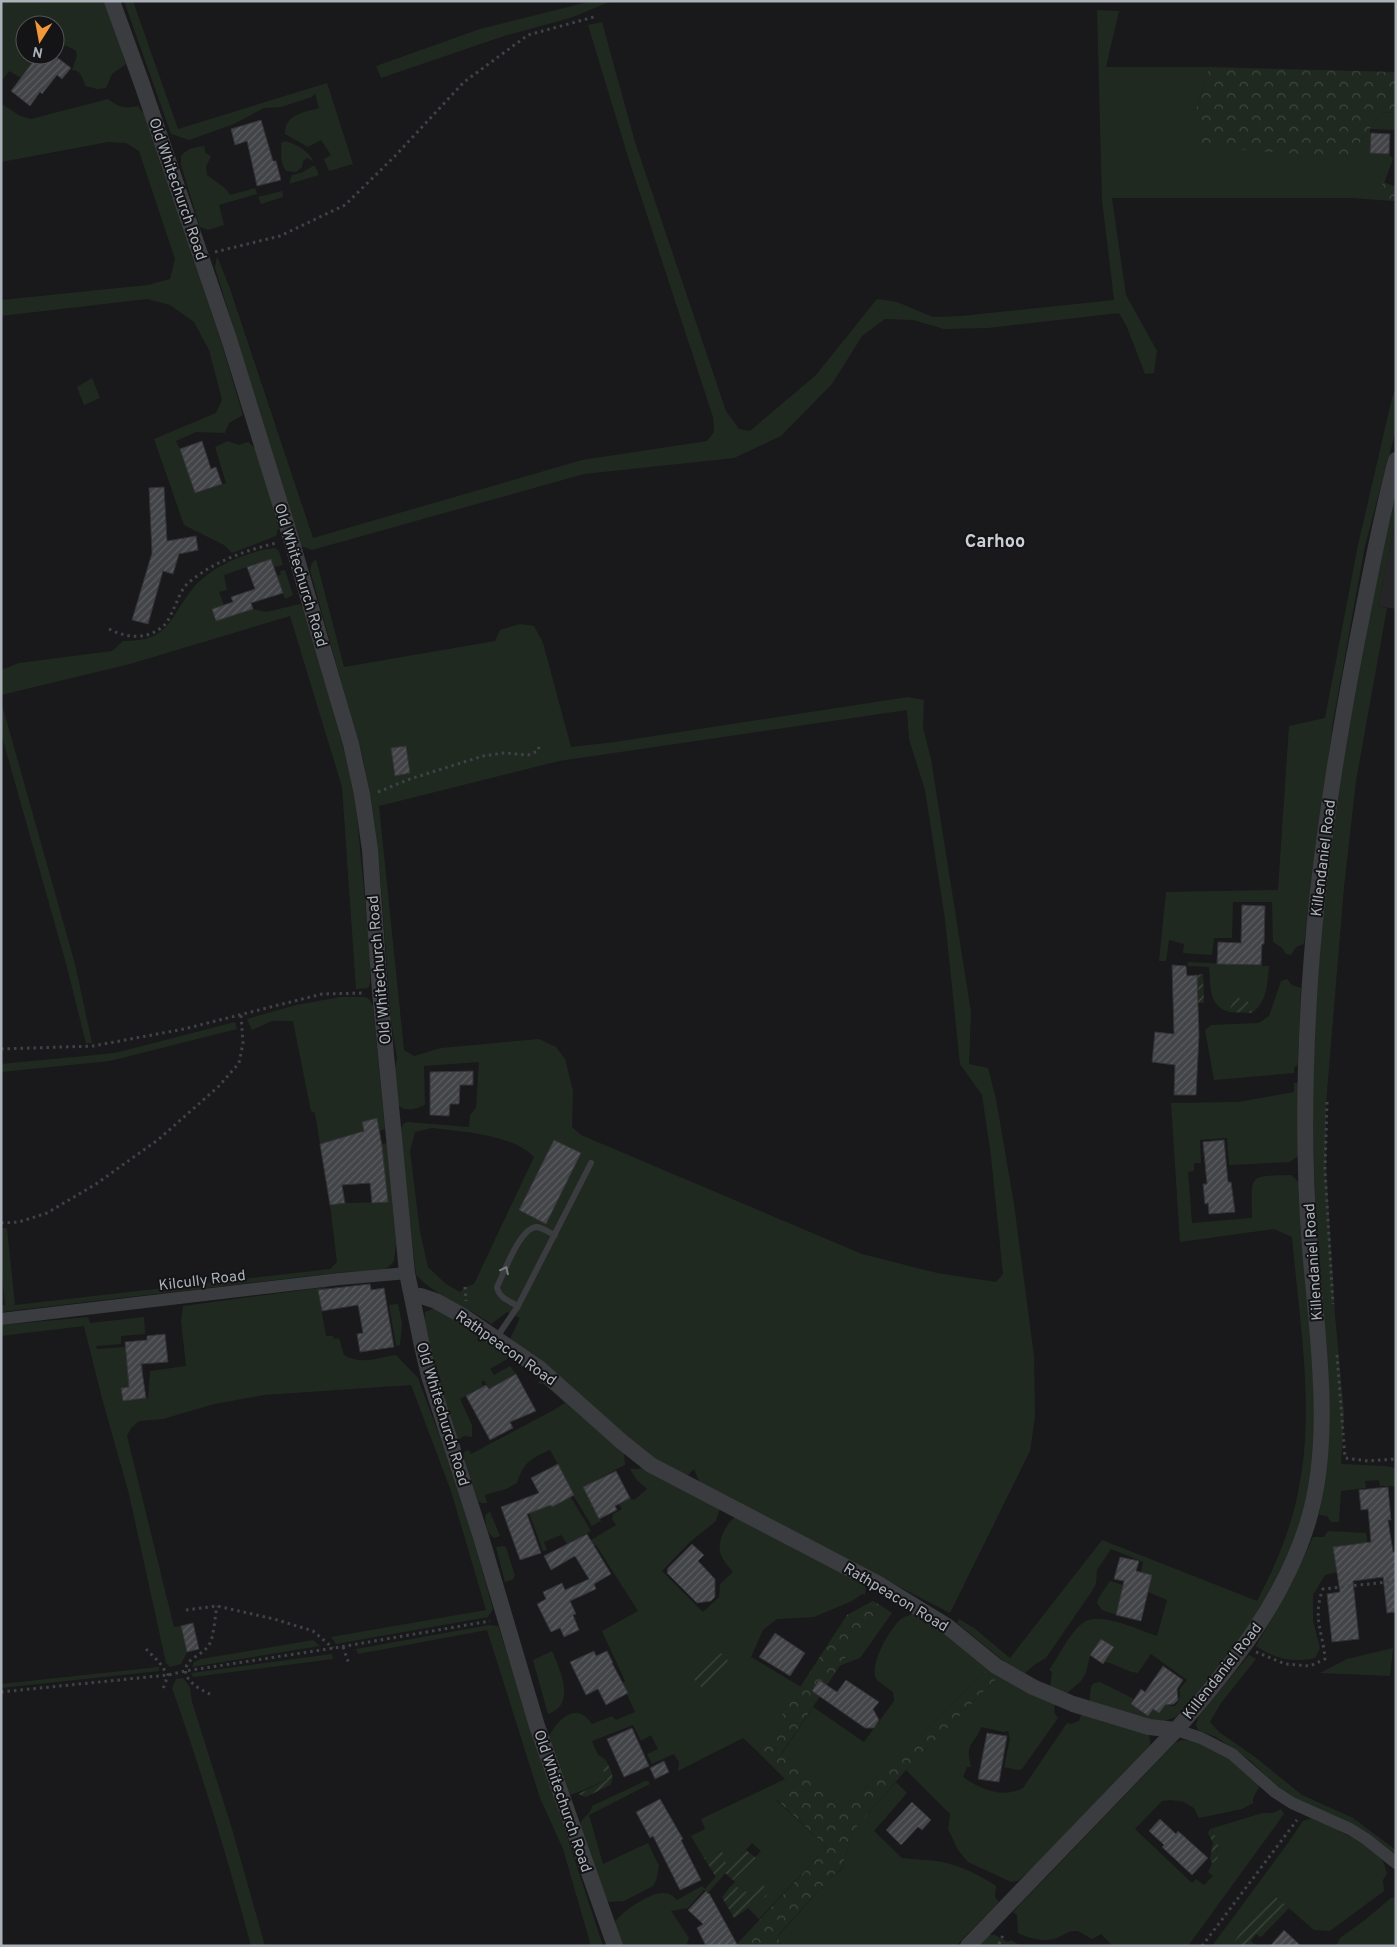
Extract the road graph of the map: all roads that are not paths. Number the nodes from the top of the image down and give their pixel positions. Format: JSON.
{"nodes":[{"id":1,"x":112,"y":1,"type":"edge"},
{"id":2,"x":1396,"y":460,"type":"edge"},
{"id":3,"x":591,"y":1163,"type":"dead end"},
{"id":4,"x":555,"y":1235,"type":"junction"},
{"id":5,"x":407,"y":1273,"type":"junction"},
{"id":6,"x":412,"y":1297,"type":"junction"},
{"id":7,"x":518,"y":1306,"type":"junction"},
{"id":8,"x":1,"y":1319,"type":"edge"},
{"id":9,"x":496,"y":1338,"type":"junction"},
{"id":10,"x":1176,"y":1730,"type":"junction"},
{"id":11,"x":1396,"y":1863,"type":"edge"},
{"id":12,"x":615,"y":1946,"type":"edge"},
{"id":13,"x":968,"y":1946,"type":"edge"}],
"edges":[{"from":1,"to":5,"type":"street","name":"Old Whitechurch Road"},
{"from":2,"to":10,"type":"street","name":"Killendaniel Road"},
{"from":3,"to":4,"type":"lane"},
{"from":4,"to":7,"type":"lane"},
{"from":7,"to":4,"type":"lane","one_way":true},
{"from":5,"to":6,"type":"street","name":"Old Whitechurch Road"},
{"from":5,"to":8,"type":"street","name":"Kilcully Road"},
{"from":6,"to":9,"type":"street","name":"Rathpeacon Road"},
{"from":6,"to":12,"type":"street","name":"Old Whitechurch Road"},
{"from":7,"to":9,"type":"lane"},
{"from":9,"to":10,"type":"street","name":"Rathpeacon Road"},
{"from":10,"to":11,"type":"street","name":"Rathpeacon Road"},
{"from":10,"to":13,"type":"street","name":"Killendaniel Road"}]}
